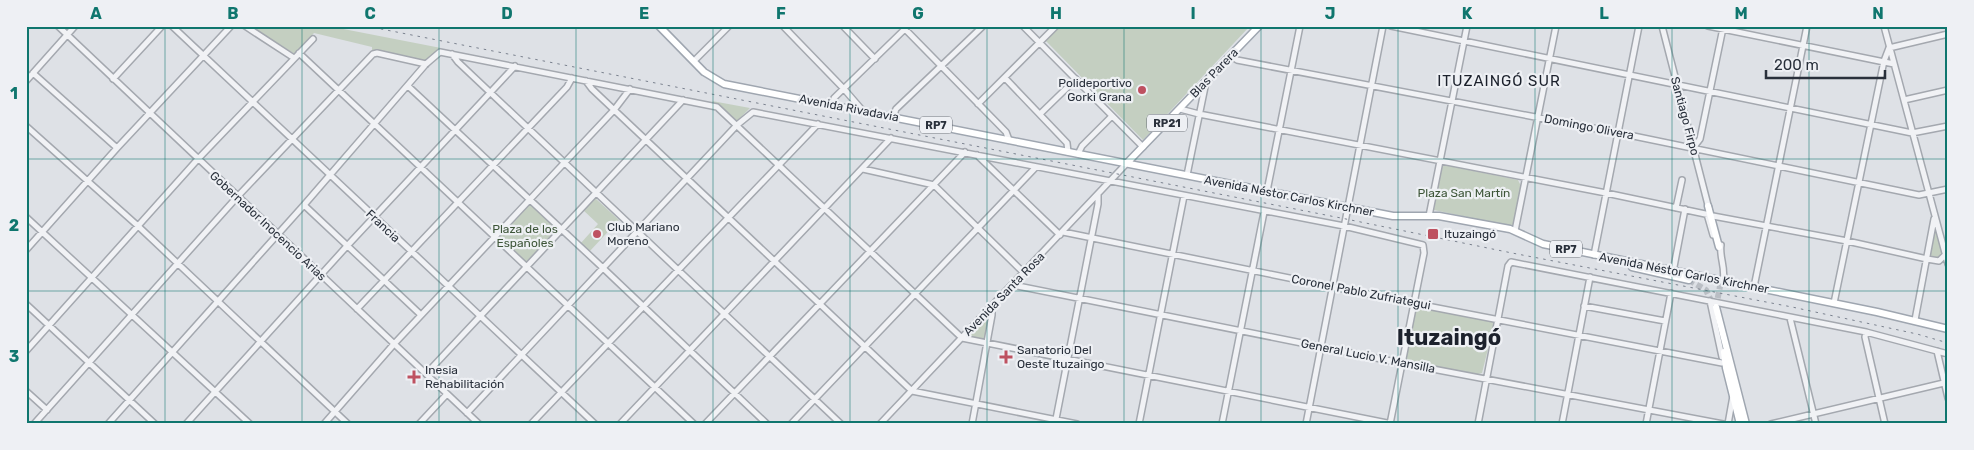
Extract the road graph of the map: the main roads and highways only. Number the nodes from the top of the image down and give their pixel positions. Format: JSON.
{"nodes":[{"id":1,"x":659,"y":26,"type":"edge"},
{"id":2,"x":1259,"y":26,"type":"edge"},
{"id":3,"x":1127,"y":163,"type":"junction"},
{"id":4,"x":1708,"y":206,"type":"road end"},
{"id":5,"x":1719,"y":249,"type":"road end"},
{"id":6,"x":1620,"y":260,"type":"junction"},
{"id":7,"x":1689,"y":280,"type":"tunnel mouth"},
{"id":8,"x":1948,"y":329,"type":"edge"},
{"id":9,"x":1740,"y":424,"type":"edge"},
{"id":10,"x":1746,"y":424,"type":"edge"}],
"edges":[{"from":1,"to":3,"type":"main road","name":"Avenida Rivadavia","number":"RP7"},
{"from":2,"to":3,"type":"main road","name":"Blas Parera","number":"RP21"},
{"from":3,"to":6,"type":"main road","name":"Avenida Néstor Carlos Kirchner","number":"RP7"},
{"from":4,"to":5,"type":"main road","name":"Santiago Firpo"},
{"from":6,"to":7,"type":"main road"},
{"from":6,"to":8,"type":"main road","name":"Avenida Néstor Carlos Kirchner","number":"RP7"},
{"from":9,"to":10,"type":"main road"}]}
